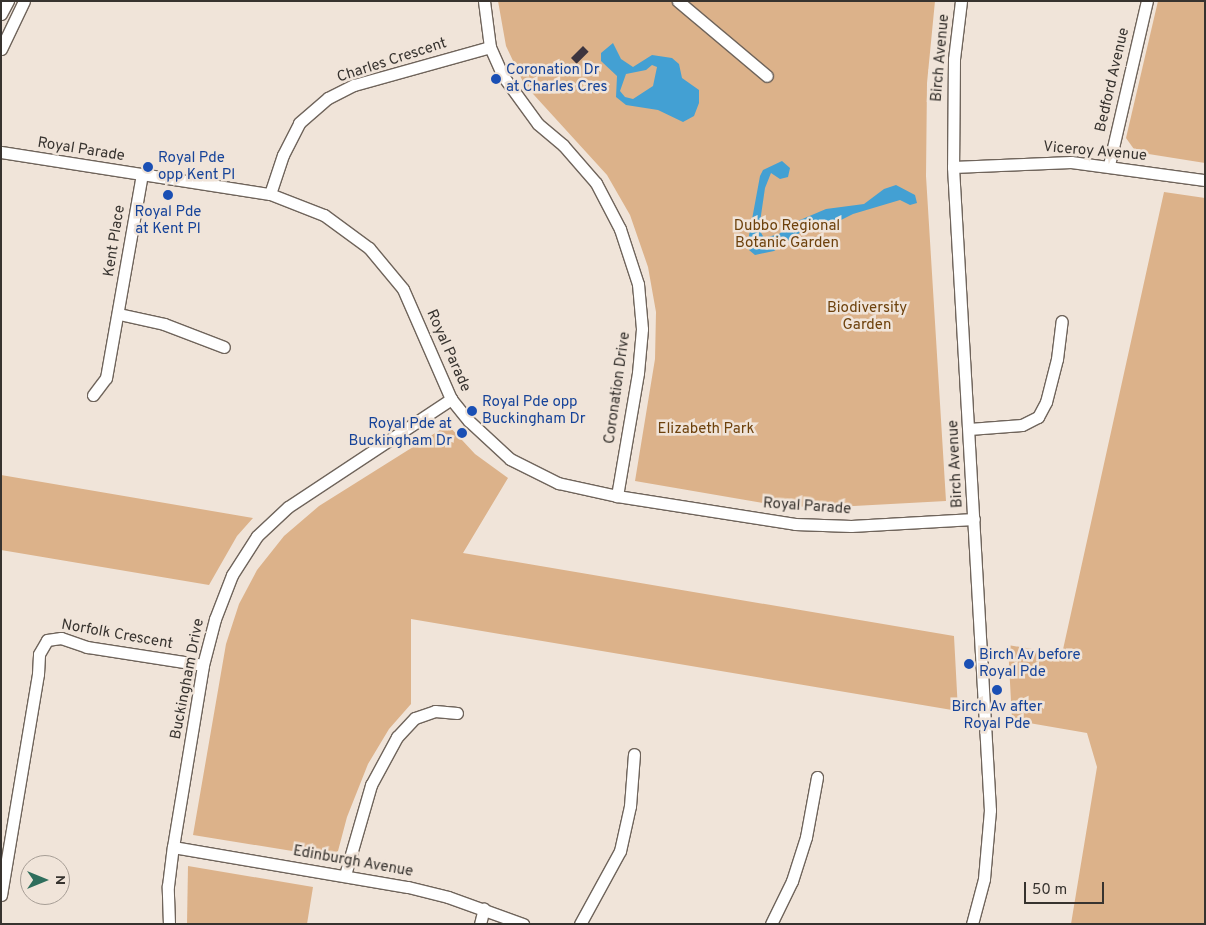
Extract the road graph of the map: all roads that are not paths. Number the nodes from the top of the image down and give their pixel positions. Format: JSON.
{"nodes":[{"id":1,"x":8,"y":1,"type":"edge"},
{"id":2,"x":24,"y":1,"type":"edge"},
{"id":3,"x":484,"y":1,"type":"edge"},
{"id":4,"x":678,"y":1,"type":"edge"},
{"id":5,"x":961,"y":1,"type":"edge"},
{"id":6,"x":1147,"y":1,"type":"edge"},
{"id":7,"x":1,"y":14,"type":"edge"},
{"id":8,"x":490,"y":47,"type":"junction"},
{"id":9,"x":1,"y":49,"type":"edge"},
{"id":10,"x":767,"y":76,"type":"dead end"},
{"id":11,"x":1,"y":152,"type":"edge"},
{"id":12,"x":1109,"y":165,"type":"junction"},
{"id":13,"x":952,"y":167,"type":"junction"},
{"id":14,"x":142,"y":174,"type":"junction"},
{"id":15,"x":1205,"y":180,"type":"edge"},
{"id":16,"x":270,"y":194,"type":"junction"},
{"id":17,"x":119,"y":314,"type":"junction"},
{"id":18,"x":1062,"y":321,"type":"dead end"},
{"id":19,"x":224,"y":347,"type":"dead end"},
{"id":20,"x":93,"y":395,"type":"dead end"},
{"id":21,"x":451,"y":399,"type":"junction"},
{"id":22,"x":969,"y":429,"type":"junction"},
{"id":23,"x":617,"y":496,"type":"junction"},
{"id":24,"x":974,"y":519,"type":"junction"},
{"id":25,"x":203,"y":665,"type":"junction"},
{"id":26,"x":457,"y":713,"type":"dead end"},
{"id":27,"x":634,"y":754,"type":"dead end"},
{"id":28,"x":817,"y":777,"type":"dead end"},
{"id":29,"x":173,"y":847,"type":"junction"},
{"id":30,"x":346,"y":875,"type":"junction"},
{"id":31,"x":1,"y":895,"type":"edge"},
{"id":32,"x":484,"y":908,"type":"junction"},
{"id":33,"x":169,"y":924,"type":"edge"},
{"id":34,"x":480,"y":924,"type":"edge"},
{"id":35,"x":523,"y":924,"type":"edge"},
{"id":36,"x":580,"y":924,"type":"edge"},
{"id":37,"x":771,"y":924,"type":"edge"},
{"id":38,"x":972,"y":924,"type":"edge"}],
"edges":[{"from":1,"to":7,"type":"street"},
{"from":2,"to":9,"type":"street"},
{"from":3,"to":8,"type":"street","name":"Coronation Drive"},
{"from":4,"to":10,"type":"street"},
{"from":5,"to":13,"type":"street","name":"Birch Avenue"},
{"from":6,"to":12,"type":"street","name":"Bedford Avenue"},
{"from":8,"to":16,"type":"street","name":"Charles Crescent"},
{"from":8,"to":23,"type":"street","name":"Coronation Drive"},
{"from":11,"to":14,"type":"street","name":"Royal Parade"},
{"from":12,"to":13,"type":"street","name":"Viceroy Avenue"},
{"from":12,"to":15,"type":"street","name":"Viceroy Avenue"},
{"from":13,"to":22,"type":"street","name":"Birch Avenue"},
{"from":14,"to":16,"type":"street","name":"Royal Parade"},
{"from":14,"to":17,"type":"street","name":"Kent Place"},
{"from":16,"to":21,"type":"street","name":"Royal Parade"},
{"from":17,"to":19,"type":"street"},
{"from":17,"to":20,"type":"street","name":"Kent Place"},
{"from":18,"to":22,"type":"street"},
{"from":21,"to":23,"type":"street","name":"Royal Parade"},
{"from":21,"to":25,"type":"street","name":"Buckingham Drive"},
{"from":22,"to":24,"type":"street","name":"Birch Avenue"},
{"from":23,"to":24,"type":"street","name":"Royal Parade"},
{"from":24,"to":38,"type":"street","name":"Birch Avenue"},
{"from":25,"to":29,"type":"street","name":"Buckingham Drive"},
{"from":25,"to":31,"type":"street","name":"Norfolk Crescent"},
{"from":26,"to":30,"type":"street"},
{"from":27,"to":36,"type":"street"},
{"from":28,"to":37,"type":"street"},
{"from":29,"to":30,"type":"street","name":"Edinburgh Avenue"},
{"from":29,"to":33,"type":"street","name":"Buckingham Drive"},
{"from":30,"to":32,"type":"street","name":"Edinburgh Avenue"},
{"from":32,"to":34,"type":"street"},
{"from":32,"to":35,"type":"street","name":"Edinburgh Avenue"}]}
